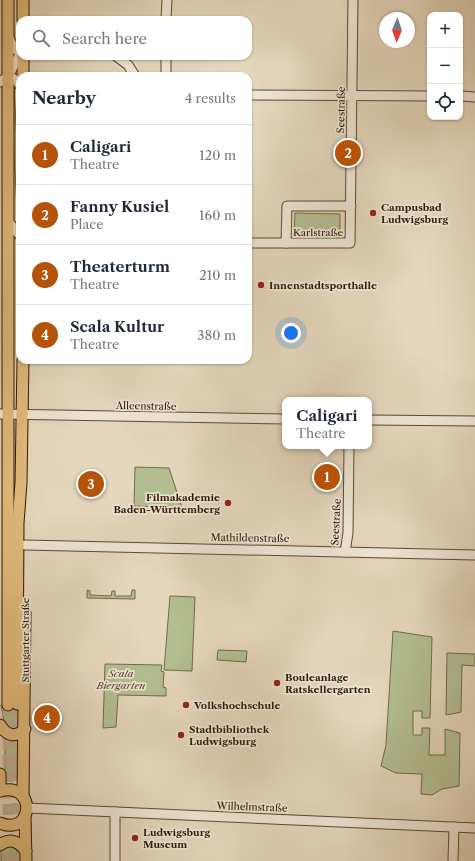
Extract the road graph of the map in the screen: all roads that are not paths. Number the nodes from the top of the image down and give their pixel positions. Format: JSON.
{"nodes":[{"id":1,"x":8,"y":0,"type":"edge"},
{"id":2,"x":23,"y":0,"type":"edge"},
{"id":3,"x":167,"y":0,"type":"edge"},
{"id":4,"x":353,"y":0,"type":"edge"},
{"id":5,"x":23,"y":16,"type":"edge"},
{"id":6,"x":166,"y":16,"type":"edge"},
{"id":7,"x":8,"y":35,"type":"junction"},
{"id":8,"x":16,"y":50,"type":"edge"},
{"id":9,"x":17,"y":60,"type":"edge"},
{"id":10,"x":22,"y":60,"type":"edge"},
{"id":11,"x":121,"y":60,"type":"edge"},
{"id":12,"x":166,"y":60,"type":"edge"},
{"id":13,"x":23,"y":72,"type":"edge"},
{"id":14,"x":132,"y":72,"type":"edge"},
{"id":15,"x":166,"y":72,"type":"edge"},
{"id":16,"x":4,"y":79,"type":"edge"},
{"id":17,"x":16,"y":80,"type":"edge"},
{"id":18,"x":252,"y":95,"type":"edge"},
{"id":19,"x":352,"y":96,"type":"junction"},
{"id":20,"x":427,"y":96,"type":"edge"},
{"id":21,"x":463,"y":96,"type":"edge"},
{"id":22,"x":475,"y":97,"type":"edge"},
{"id":23,"x":0,"y":110,"type":"edge"},
{"id":24,"x":8,"y":120,"type":"junction"},
{"id":25,"x":351,"y":206,"type":"junction"},
{"id":26,"x":8,"y":221,"type":"junction"},
{"id":27,"x":16,"y":231,"type":"edge"},
{"id":28,"x":252,"y":243,"type":"edge"},
{"id":29,"x":286,"y":243,"type":"junction"},
{"id":30,"x":350,"y":243,"type":"joint"},
{"id":31,"x":23,"y":364,"type":"edge"},
{"id":32,"x":3,"y":414,"type":"edge"},
{"id":33,"x":22,"y":416,"type":"junction"},
{"id":34,"x":282,"y":419,"type":"edge"},
{"id":35,"x":372,"y":420,"type":"edge"},
{"id":36,"x":475,"y":421,"type":"edge"},
{"id":37,"x":349,"y":449,"type":"edge"},
{"id":38,"x":7,"y":482,"type":"junction"},
{"id":39,"x":21,"y":483,"type":"junction"},
{"id":40,"x":0,"y":521,"type":"edge"},
{"id":41,"x":25,"y":544,"type":"junction"},
{"id":42,"x":345,"y":552,"type":"junction"},
{"id":43,"x":475,"y":555,"type":"edge"},
{"id":44,"x":0,"y":725,"type":"edge"},
{"id":45,"x":25,"y":729,"type":"junction"},
{"id":46,"x":0,"y":774,"type":"edge"},
{"id":47,"x":0,"y":791,"type":"edge"},
{"id":48,"x":23,"y":796,"type":"junction"},
{"id":49,"x":26,"y":812,"type":"junction"},
{"id":50,"x":115,"y":812,"type":"junction"},
{"id":51,"x":0,"y":823,"type":"edge"},
{"id":52,"x":454,"y":827,"type":"junction"},
{"id":53,"x":475,"y":828,"type":"edge"},
{"id":54,"x":0,"y":845,"type":"edge"},
{"id":55,"x":26,"y":856,"type":"edge"},
{"id":56,"x":115,"y":861,"type":"edge"},
{"id":57,"x":453,"y":861,"type":"edge"}],
"edges":[{"from":1,"to":7,"type":"main road","name":"Stuttgarter Straße"},
{"from":2,"to":5,"type":"main road"},
{"from":3,"to":6,"type":"street"},
{"from":4,"to":19,"type":"street","name":"Seestraße"},
{"from":7,"to":8,"type":"street"},
{"from":7,"to":16,"type":"main road","name":"Stuttgarter Straße"},
{"from":9,"to":16,"type":"street"},
{"from":10,"to":13,"type":"main road"},
{"from":11,"to":14,"type":"street"},
{"from":12,"to":15,"type":"street"},
{"from":16,"to":17,"type":"street"},
{"from":16,"to":24,"type":"main road","name":"Stuttgarter Straße"},
{"from":18,"to":19,"type":"street"},
{"from":19,"to":20,"type":"street"},
{"from":19,"to":25,"type":"street","name":"Seestraße"},
{"from":21,"to":22,"type":"street"},
{"from":23,"to":24,"type":"street"},
{"from":24,"to":26,"type":"main road","name":"Stuttgarter Straße"},
{"from":25,"to":29,"type":"street","name":"Karlstraße"},
{"from":25,"to":30,"type":"street","name":"Seestraße"},
{"from":26,"to":27,"type":"street"},
{"from":26,"to":32,"type":"main road","name":"Stuttgarter Straße"},
{"from":28,"to":29,"type":"street","name":"Karlstraße"},
{"from":29,"to":30,"type":"street","name":"Karlstraße"},
{"from":31,"to":33,"type":"main road","name":"Stuttgarter Straße"},
{"from":32,"to":33,"type":"street","name":"Alleenstraße"},
{"from":32,"to":38,"type":"main road","name":"Stuttgarter Straße"},
{"from":33,"to":34,"type":"street","name":"Alleenstraße"},
{"from":33,"to":39,"type":"main road","name":"Stuttgarter Straße"},
{"from":35,"to":36,"type":"street"},
{"from":37,"to":42,"type":"street","name":"Seestraße"},
{"from":38,"to":39,"type":"main road","name":"Stuttgarter Straße"},
{"from":38,"to":40,"type":"main road","name":"Stuttgarter Straße"},
{"from":39,"to":41,"type":"main road","name":"Stuttgarter Straße"},
{"from":41,"to":42,"type":"street","name":"Mathildenstraße"},
{"from":41,"to":45,"type":"main road","name":"Stuttgarter Straße"},
{"from":42,"to":43,"type":"street","name":"Mathildenstraße"},
{"from":44,"to":45,"type":"main road"},
{"from":45,"to":48,"type":"main road","name":"Stuttgarter Straße"},
{"from":46,"to":47,"type":"main road"},
{"from":47,"to":48,"type":"main road"},
{"from":48,"to":49,"type":"main road"},
{"from":49,"to":50,"type":"street","name":"Wilhelmstraße"},
{"from":49,"to":51,"type":"main road"},
{"from":49,"to":55,"type":"main road"},
{"from":50,"to":52,"type":"street","name":"Wilhelmstraße"},
{"from":50,"to":56,"type":"street"},
{"from":52,"to":53,"type":"street","name":"Wilhelmstraße"},
{"from":52,"to":57,"type":"street"},
{"from":54,"to":55,"type":"main road"}]}
